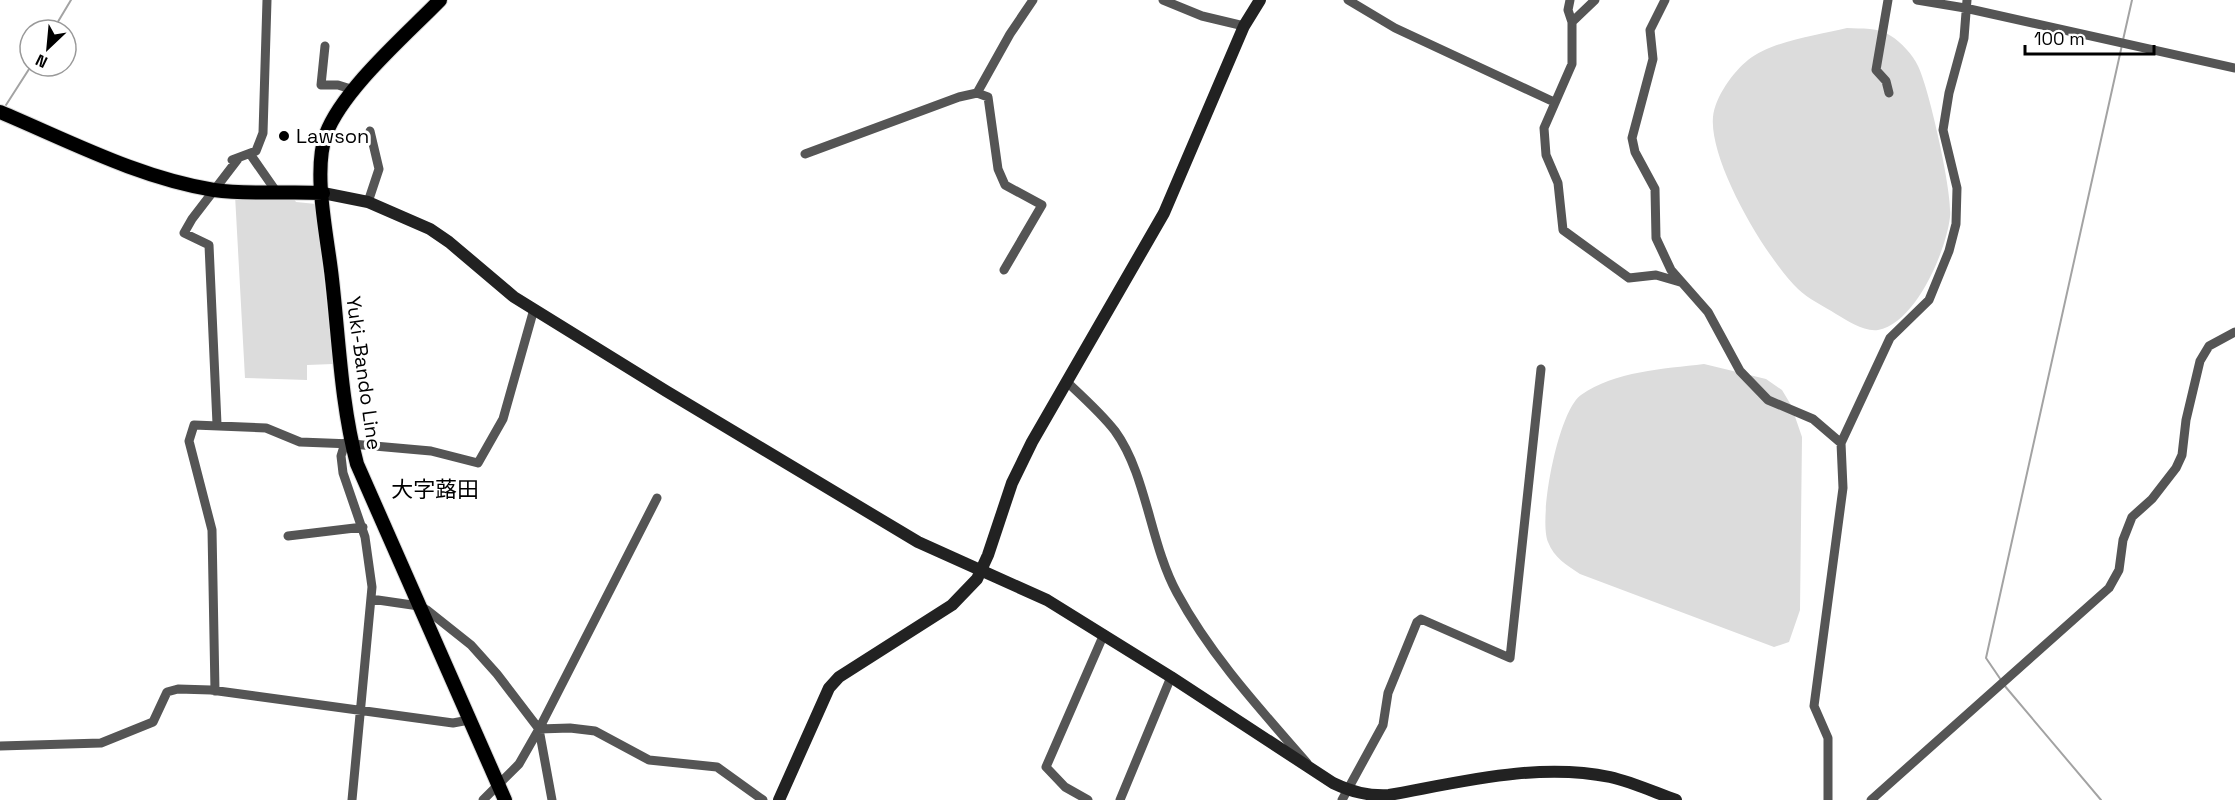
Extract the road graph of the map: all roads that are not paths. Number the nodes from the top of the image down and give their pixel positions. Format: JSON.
{"nodes":[{"id":1,"x":267,"y":0,"type":"edge"},
{"id":2,"x":440,"y":0,"type":"edge"},
{"id":3,"x":1033,"y":0,"type":"edge"},
{"id":4,"x":1163,"y":0,"type":"edge"},
{"id":5,"x":1260,"y":0,"type":"edge"},
{"id":6,"x":1348,"y":0,"type":"edge"},
{"id":7,"x":1570,"y":0,"type":"edge"},
{"id":8,"x":1595,"y":0,"type":"edge"},
{"id":9,"x":1665,"y":0,"type":"edge"},
{"id":10,"x":1888,"y":0,"type":"edge"},
{"id":11,"x":1917,"y":0,"type":"edge"},
{"id":12,"x":1966,"y":4,"type":"edge"},
{"id":13,"x":1572,"y":21,"type":"junction"},
{"id":14,"x":1244,"y":26,"type":"junction"},
{"id":15,"x":325,"y":46,"type":"dead end"},
{"id":16,"x":2235,"y":68,"type":"edge"},
{"id":17,"x":354,"y":90,"type":"junction"},
{"id":18,"x":977,"y":93,"type":"junction"},
{"id":19,"x":1889,"y":93,"type":"dead end"},
{"id":20,"x":1554,"y":102,"type":"junction"},
{"id":21,"x":0,"y":112,"type":"edge"},
{"id":22,"x":370,"y":130,"type":"dead end"},
{"id":23,"x":805,"y":153,"type":"dead end"},
{"id":24,"x":250,"y":154,"type":"junction"},
{"id":25,"x":214,"y":190,"type":"junction"},
{"id":26,"x":323,"y":193,"type":"junction"},
{"id":27,"x":278,"y":194,"type":"junction"},
{"id":28,"x":368,"y":202,"type":"junction"},
{"id":29,"x":1004,"y":270,"type":"dead end"},
{"id":30,"x":1680,"y":282,"type":"junction"},
{"id":31,"x":534,"y":309,"type":"junction"},
{"id":32,"x":2235,"y":332,"type":"edge"},
{"id":33,"x":1541,"y":369,"type":"dead end"},
{"id":34,"x":1067,"y":382,"type":"junction"},
{"id":35,"x":216,"y":424,"type":"junction"},
{"id":36,"x":348,"y":443,"type":"junction"},
{"id":37,"x":1841,"y":443,"type":"junction"},
{"id":38,"x":657,"y":498,"type":"dead end"},
{"id":39,"x":363,"y":527,"type":"junction"},
{"id":40,"x":288,"y":536,"type":"dead end"},
{"id":41,"x":981,"y":572,"type":"junction"},
{"id":42,"x":371,"y":599,"type":"junction"},
{"id":43,"x":419,"y":606,"type":"junction"},
{"id":44,"x":1104,"y":634,"type":"junction"},
{"id":45,"x":1171,"y":677,"type":"junction"},
{"id":46,"x":215,"y":691,"type":"junction"},
{"id":47,"x":359,"y":712,"type":"junction"},
{"id":48,"x":469,"y":720,"type":"junction"},
{"id":49,"x":539,"y":729,"type":"junction"},
{"id":50,"x":0,"y":746,"type":"edge"},
{"id":51,"x":1314,"y":771,"type":"junction"},
{"id":52,"x":499,"y":786,"type":"junction"},
{"id":53,"x":1346,"y":795,"type":"edge"},
{"id":54,"x":352,"y":800,"type":"edge"},
{"id":55,"x":483,"y":800,"type":"edge"},
{"id":56,"x":505,"y":800,"type":"edge"},
{"id":57,"x":552,"y":800,"type":"edge"},
{"id":58,"x":763,"y":800,"type":"edge"},
{"id":59,"x":779,"y":800,"type":"edge"},
{"id":60,"x":1088,"y":800,"type":"edge"},
{"id":61,"x":1120,"y":800,"type":"edge"},
{"id":62,"x":1676,"y":800,"type":"edge"},
{"id":63,"x":1828,"y":800,"type":"edge"},
{"id":64,"x":1871,"y":800,"type":"edge"}],
"edges":[{"from":1,"to":24,"type":"street"},
{"from":2,"to":17,"type":"main road","name":"Yuki-Bando Line"},
{"from":3,"to":18,"type":"street"},
{"from":4,"to":14,"type":"street"},
{"from":5,"to":14,"type":"street"},
{"from":6,"to":20,"type":"street"},
{"from":7,"to":13,"type":"street"},
{"from":8,"to":13,"type":"street"},
{"from":9,"to":30,"type":"street"},
{"from":10,"to":19,"type":"street"},
{"from":11,"to":12,"type":"street"},
{"from":12,"to":16,"type":"street"},
{"from":12,"to":37,"type":"street"},
{"from":13,"to":20,"type":"street"},
{"from":14,"to":34,"type":"street"},
{"from":15,"to":17,"type":"street"},
{"from":17,"to":26,"type":"main road","name":"Yuki-Bando Line"},
{"from":18,"to":23,"type":"street"},
{"from":18,"to":29,"type":"street"},
{"from":20,"to":30,"type":"street"},
{"from":21,"to":25,"type":"main road"},
{"from":22,"to":28,"type":"street"},
{"from":24,"to":25,"type":"street"},
{"from":24,"to":27,"type":"street"},
{"from":25,"to":27,"type":"main road"},
{"from":25,"to":35,"type":"street"},
{"from":26,"to":27,"type":"main road"},
{"from":26,"to":28,"type":"street"},
{"from":26,"to":36,"type":"main road","name":"Yuki-Bando Line"},
{"from":28,"to":31,"type":"street"},
{"from":30,"to":37,"type":"street"},
{"from":31,"to":36,"type":"street"},
{"from":31,"to":41,"type":"street"},
{"from":32,"to":64,"type":"street"},
{"from":33,"to":53,"type":"street"},
{"from":34,"to":41,"type":"street"},
{"from":34,"to":51,"type":"street"},
{"from":35,"to":36,"type":"street"},
{"from":35,"to":46,"type":"street"},
{"from":36,"to":39,"type":"street"},
{"from":36,"to":43,"type":"main road","name":"Yuki-Bando Line"},
{"from":37,"to":63,"type":"street"},
{"from":38,"to":49,"type":"street"},
{"from":39,"to":40,"type":"street"},
{"from":39,"to":42,"type":"street"},
{"from":41,"to":44,"type":"street"},
{"from":41,"to":59,"type":"street"},
{"from":42,"to":43,"type":"street"},
{"from":42,"to":47,"type":"street"},
{"from":43,"to":48,"type":"main road","name":"Yuki-Bando Line"},
{"from":43,"to":49,"type":"street"},
{"from":44,"to":45,"type":"street"},
{"from":44,"to":60,"type":"street"},
{"from":45,"to":51,"type":"street"},
{"from":45,"to":61,"type":"street"},
{"from":46,"to":47,"type":"street"},
{"from":46,"to":50,"type":"street"},
{"from":47,"to":48,"type":"street"},
{"from":47,"to":54,"type":"street"},
{"from":48,"to":52,"type":"main road","name":"Yuki-Bando Line"},
{"from":49,"to":52,"type":"street"},
{"from":49,"to":57,"type":"street"},
{"from":49,"to":58,"type":"street"},
{"from":51,"to":53,"type":"street"},
{"from":52,"to":55,"type":"street"},
{"from":52,"to":56,"type":"main road","name":"Yuki-Bando Line"},
{"from":53,"to":62,"type":"street"}]}
